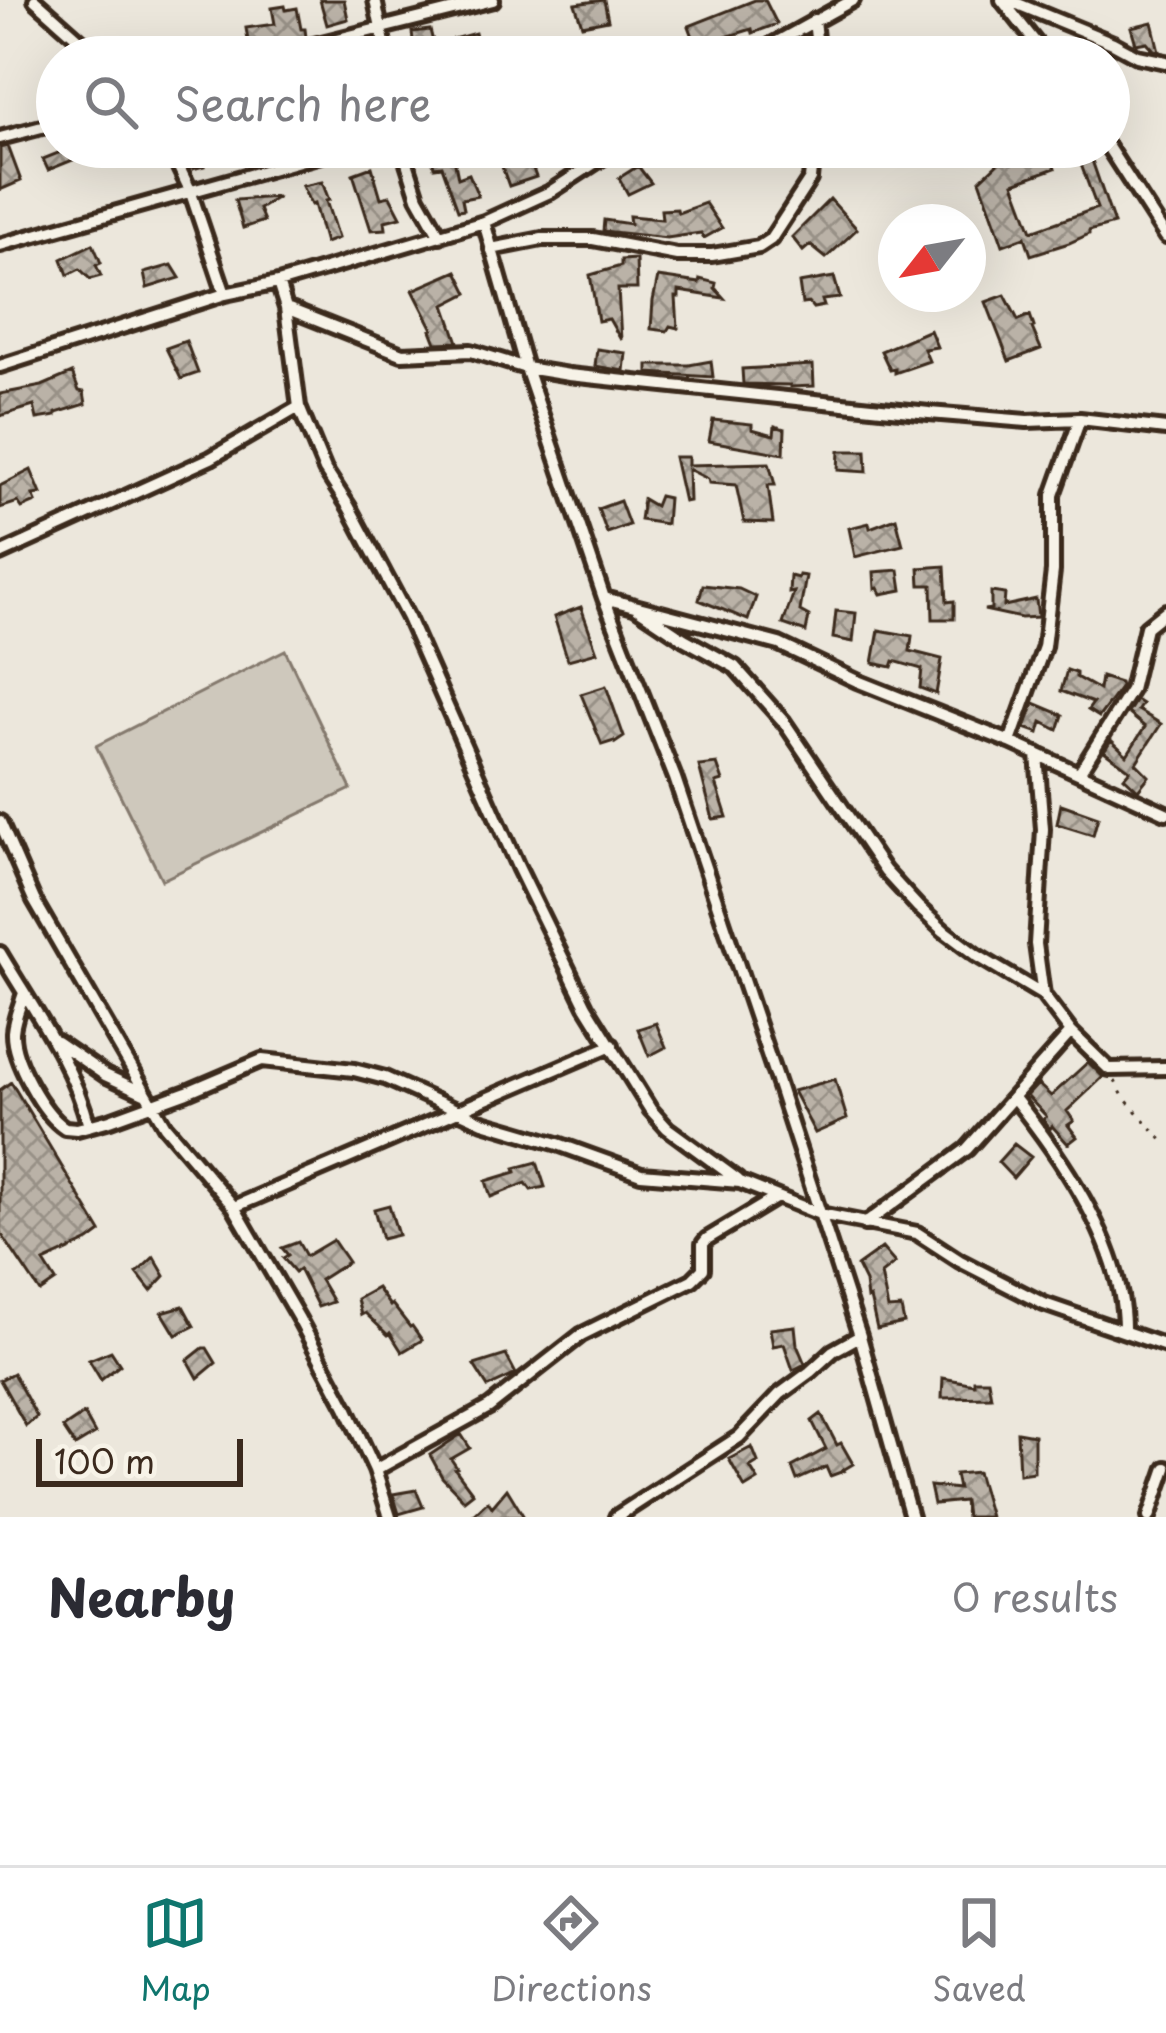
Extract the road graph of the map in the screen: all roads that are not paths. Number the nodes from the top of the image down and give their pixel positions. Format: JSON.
{"nodes":[{"id":1,"x":35,"y":0,"type":"edge"},
{"id":2,"x":375,"y":0,"type":"edge"},
{"id":3,"x":494,"y":0,"type":"edge"},
{"id":4,"x":853,"y":0,"type":"edge"},
{"id":5,"x":1005,"y":0,"type":"edge"},
{"id":6,"x":814,"y":20,"type":"junction"},
{"id":7,"x":382,"y":28,"type":"junction"},
{"id":8,"x":75,"y":36,"type":"edge"},
{"id":9,"x":350,"y":36,"type":"edge"},
{"id":10,"x":383,"y":36,"type":"edge"},
{"id":11,"x":786,"y":36,"type":"edge"},
{"id":12,"x":816,"y":36,"type":"edge"},
{"id":13,"x":1032,"y":36,"type":"edge"},
{"id":14,"x":1090,"y":36,"type":"edge"},
{"id":15,"x":1130,"y":53,"type":"edge"},
{"id":16,"x":1166,"y":62,"type":"edge"},
{"id":17,"x":36,"y":129,"type":"edge"},
{"id":18,"x":0,"y":138,"type":"edge"},
{"id":19,"x":179,"y":168,"type":"edge"},
{"id":20,"x":271,"y":168,"type":"edge"},
{"id":21,"x":409,"y":168,"type":"edge"},
{"id":22,"x":586,"y":168,"type":"edge"},
{"id":23,"x":811,"y":168,"type":"edge"},
{"id":24,"x":1122,"y":168,"type":"edge"},
{"id":25,"x":190,"y":190,"type":"junction"},
{"id":26,"x":484,"y":223,"type":"junction"},
{"id":27,"x":440,"y":236,"type":"junction"},
{"id":28,"x":1166,"y":237,"type":"edge"},
{"id":29,"x":0,"y":245,"type":"edge"},
{"id":30,"x":491,"y":249,"type":"junction"},
{"id":31,"x":278,"y":283,"type":"junction"},
{"id":32,"x":225,"y":294,"type":"junction"},
{"id":33,"x":286,"y":308,"type":"junction"},
{"id":34,"x":0,"y":366,"type":"edge"},
{"id":35,"x":526,"y":368,"type":"junction"},
{"id":36,"x":299,"y":407,"type":"junction"},
{"id":37,"x":1080,"y":419,"type":"junction"},
{"id":38,"x":1166,"y":429,"type":"edge"},
{"id":39,"x":0,"y":554,"type":"edge"},
{"id":40,"x":604,"y":598,"type":"junction"},
{"id":41,"x":636,"y":608,"type":"junction"},
{"id":42,"x":1166,"y":611,"type":"edge"},
{"id":43,"x":1010,"y":742,"type":"junction"},
{"id":44,"x":1037,"y":754,"type":"junction"},
{"id":45,"x":1079,"y":773,"type":"junction"},
{"id":46,"x":1166,"y":813,"type":"edge"},
{"id":47,"x":0,"y":822,"type":"edge"},
{"id":48,"x":0,"y":953,"type":"edge"},
{"id":49,"x":23,"y":993,"type":"junction"},
{"id":50,"x":1043,"y":995,"type":"junction"},
{"id":51,"x":13,"y":1026,"type":"junction"},
{"id":52,"x":1071,"y":1033,"type":"junction"},
{"id":53,"x":0,"y":1036,"type":"edge"},
{"id":54,"x":52,"y":1039,"type":"junction"},
{"id":55,"x":611,"y":1045,"type":"junction"},
{"id":56,"x":1166,"y":1069,"type":"edge"},
{"id":57,"x":1014,"y":1098,"type":"junction"},
{"id":58,"x":150,"y":1099,"type":"junction"},
{"id":59,"x":457,"y":1111,"type":"junction"},
{"id":60,"x":88,"y":1126,"type":"junction"},
{"id":61,"x":740,"y":1182,"type":"junction"},
{"id":62,"x":777,"y":1197,"type":"junction"},
{"id":63,"x":234,"y":1207,"type":"junction"},
{"id":64,"x":820,"y":1214,"type":"junction"},
{"id":65,"x":865,"y":1224,"type":"junction"},
{"id":66,"x":1124,"y":1330,"type":"junction"},
{"id":67,"x":860,"y":1336,"type":"junction"},
{"id":68,"x":1166,"y":1346,"type":"edge"},
{"id":69,"x":1166,"y":1468,"type":"edge"},
{"id":70,"x":375,"y":1470,"type":"junction"},
{"id":71,"x":390,"y":1517,"type":"edge"},
{"id":72,"x":616,"y":1517,"type":"edge"},
{"id":73,"x":911,"y":1517,"type":"edge"},
{"id":74,"x":1149,"y":1517,"type":"edge"}],
"edges":[{"from":1,"to":8,"type":"street"},
{"from":2,"to":7,"type":"street"},
{"from":3,"to":7,"type":"street"},
{"from":4,"to":6,"type":"street"},
{"from":5,"to":13,"type":"street"},
{"from":5,"to":14,"type":"street"},
{"from":6,"to":11,"type":"street"},
{"from":6,"to":12,"type":"street"},
{"from":7,"to":9,"type":"street"},
{"from":7,"to":10,"type":"street"},
{"from":15,"to":16,"type":"street"},
{"from":17,"to":18,"type":"street"},
{"from":19,"to":25,"type":"street"},
{"from":20,"to":25,"type":"street"},
{"from":21,"to":27,"type":"street"},
{"from":22,"to":26,"type":"street"},
{"from":23,"to":30,"type":"street"},
{"from":24,"to":28,"type":"street"},
{"from":25,"to":29,"type":"street"},
{"from":25,"to":32,"type":"street"},
{"from":26,"to":27,"type":"street"},
{"from":26,"to":30,"type":"street"},
{"from":27,"to":31,"type":"street"},
{"from":30,"to":35,"type":"street"},
{"from":31,"to":32,"type":"street"},
{"from":31,"to":33,"type":"street"},
{"from":32,"to":34,"type":"street"},
{"from":33,"to":35,"type":"street"},
{"from":33,"to":36,"type":"street"},
{"from":35,"to":37,"type":"street"},
{"from":35,"to":40,"type":"street"},
{"from":36,"to":39,"type":"street"},
{"from":36,"to":55,"type":"street"},
{"from":37,"to":38,"type":"street"},
{"from":37,"to":43,"type":"street"},
{"from":40,"to":41,"type":"street"},
{"from":40,"to":64,"type":"street"},
{"from":41,"to":43,"type":"street"},
{"from":41,"to":50,"type":"street"},
{"from":42,"to":45,"type":"street"},
{"from":43,"to":44,"type":"street"},
{"from":44,"to":45,"type":"street"},
{"from":44,"to":50,"type":"street"},
{"from":45,"to":46,"type":"street"},
{"from":47,"to":58,"type":"street"},
{"from":48,"to":49,"type":"street"},
{"from":49,"to":51,"type":"street"},
{"from":49,"to":54,"type":"street"},
{"from":50,"to":52,"type":"street"},
{"from":51,"to":53,"type":"street"},
{"from":51,"to":60,"type":"street"},
{"from":52,"to":56,"type":"street"},
{"from":52,"to":57,"type":"street"},
{"from":54,"to":58,"type":"street"},
{"from":54,"to":60,"type":"street"},
{"from":55,"to":59,"type":"street"},
{"from":55,"to":61,"type":"street"},
{"from":57,"to":65,"type":"street"},
{"from":57,"to":66,"type":"street"},
{"from":58,"to":59,"type":"street"},
{"from":58,"to":60,"type":"street"},
{"from":58,"to":63,"type":"street"},
{"from":59,"to":61,"type":"street"},
{"from":59,"to":63,"type":"street"},
{"from":61,"to":62,"type":"street"},
{"from":62,"to":64,"type":"street"},
{"from":62,"to":70,"type":"street"},
{"from":63,"to":70,"type":"street"},
{"from":64,"to":65,"type":"street"},
{"from":64,"to":67,"type":"street"},
{"from":65,"to":66,"type":"street"},
{"from":66,"to":68,"type":"street"},
{"from":67,"to":72,"type":"street"},
{"from":67,"to":73,"type":"street"},
{"from":69,"to":74,"type":"street"},
{"from":70,"to":71,"type":"street"}]}
